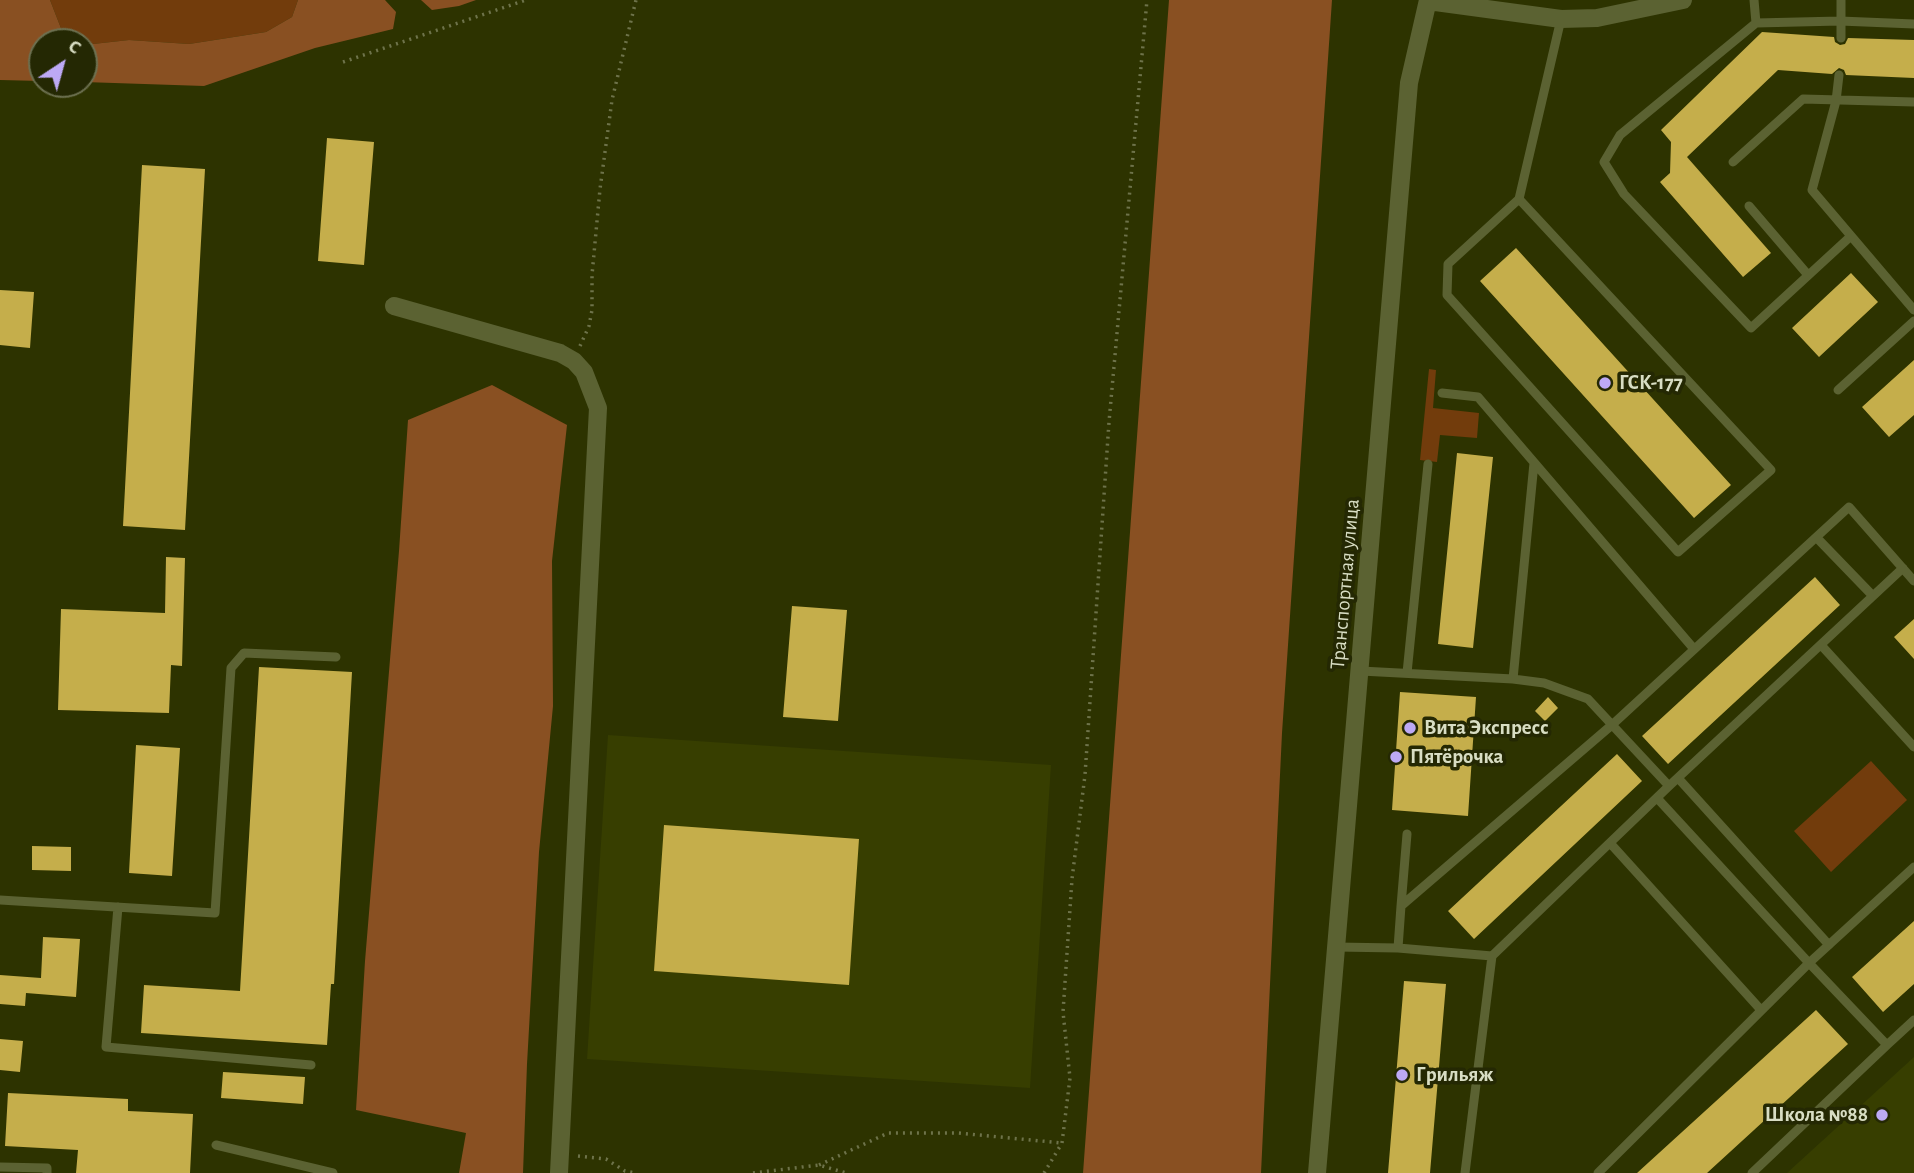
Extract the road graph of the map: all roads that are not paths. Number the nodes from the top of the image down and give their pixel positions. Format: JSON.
{"nodes":[{"id":1,"x":1683,"y":0,"type":"edge"},
{"id":2,"x":1754,"y":0,"type":"edge"},
{"id":3,"x":1841,"y":0,"type":"edge"},
{"id":4,"x":1428,"y":1,"type":"edge"},
{"id":5,"x":1561,"y":19,"type":"junction"},
{"id":6,"x":1840,"y":21,"type":"junction"},
{"id":7,"x":1756,"y":23,"type":"junction"},
{"id":8,"x":1914,"y":24,"type":"edge"},
{"id":9,"x":1840,"y":37,"type":"dead end"},
{"id":10,"x":1839,"y":75,"type":"dead end"},
{"id":11,"x":1836,"y":101,"type":"junction"},
{"id":12,"x":1914,"y":102,"type":"edge"},
{"id":13,"x":1734,"y":162,"type":"dead end"},
{"id":14,"x":1519,"y":199,"type":"junction"},
{"id":15,"x":1749,"y":206,"type":"dead end"},
{"id":16,"x":1851,"y":236,"type":"junction"},
{"id":17,"x":1808,"y":275,"type":"junction"},
{"id":18,"x":394,"y":306,"type":"dead end"},
{"id":19,"x":1914,"y":310,"type":"edge"},
{"id":20,"x":1914,"y":321,"type":"edge"},
{"id":21,"x":1838,"y":390,"type":"dead end"},
{"id":22,"x":1442,"y":393,"type":"dead end"},
{"id":23,"x":1534,"y":463,"type":"junction"},
{"id":24,"x":1428,"y":464,"type":"dead end"},
{"id":25,"x":1817,"y":538,"type":"junction"},
{"id":26,"x":1903,"y":568,"type":"junction"},
{"id":27,"x":1914,"y":581,"type":"edge"},
{"id":28,"x":1873,"y":596,"type":"junction"},
{"id":29,"x":1821,"y":645,"type":"junction"},
{"id":30,"x":1694,"y":649,"type":"junction"},
{"id":31,"x":336,"y":657,"type":"dead end"},
{"id":32,"x":1361,"y":671,"type":"junction"},
{"id":33,"x":1407,"y":673,"type":"junction"},
{"id":34,"x":1513,"y":679,"type":"junction"},
{"id":35,"x":1614,"y":724,"type":"junction"},
{"id":36,"x":1914,"y":747,"type":"edge"},
{"id":37,"x":1678,"y":778,"type":"junction"},
{"id":38,"x":1669,"y":786,"type":"junction"},
{"id":39,"x":1657,"y":798,"type":"junction"},
{"id":40,"x":1407,"y":834,"type":"dead end"},
{"id":41,"x":1610,"y":843,"type":"junction"},
{"id":42,"x":1914,"y":867,"type":"edge"},
{"id":43,"x":0,"y":901,"type":"edge"},
{"id":44,"x":1401,"y":906,"type":"junction"},
{"id":45,"x":118,"y":907,"type":"junction"},
{"id":46,"x":1829,"y":945,"type":"junction"},
{"id":47,"x":1336,"y":947,"type":"junction"},
{"id":48,"x":1398,"y":948,"type":"junction"},
{"id":49,"x":1492,"y":956,"type":"junction"},
{"id":50,"x":1809,"y":963,"type":"junction"},
{"id":51,"x":1761,"y":1010,"type":"junction"},
{"id":52,"x":1914,"y":1020,"type":"edge"},
{"id":53,"x":1887,"y":1045,"type":"junction"},
{"id":54,"x":311,"y":1065,"type":"dead end"},
{"id":55,"x":216,"y":1145,"type":"dead end"},
{"id":56,"x":0,"y":1167,"type":"edge"},
{"id":57,"x":560,"y":1168,"type":"edge"},
{"id":58,"x":47,"y":1173,"type":"edge"},
{"id":59,"x":333,"y":1173,"type":"edge"},
{"id":60,"x":1317,"y":1173,"type":"edge"},
{"id":61,"x":1465,"y":1173,"type":"edge"},
{"id":62,"x":1598,"y":1173,"type":"edge"},
{"id":63,"x":1752,"y":1173,"type":"edge"}],
"edges":[{"from":1,"to":5,"type":"street"},
{"from":2,"to":7,"type":"lane"},
{"from":3,"to":6,"type":"lane"},
{"from":4,"to":5,"type":"street"},
{"from":4,"to":32,"type":"street","name":"Транспортная улица"},
{"from":5,"to":14,"type":"lane"},
{"from":6,"to":7,"type":"lane"},
{"from":6,"to":8,"type":"lane"},
{"from":6,"to":9,"type":"lane"},
{"from":7,"to":17,"type":"lane"},
{"from":10,"to":11,"type":"lane"},
{"from":11,"to":12,"type":"lane"},
{"from":11,"to":13,"type":"lane"},
{"from":11,"to":16,"type":"lane"},
{"from":14,"to":14,"type":"lane"},
{"from":15,"to":17,"type":"lane"},
{"from":16,"to":17,"type":"lane"},
{"from":16,"to":19,"type":"lane"},
{"from":18,"to":57,"type":"street"},
{"from":20,"to":21,"type":"lane"},
{"from":22,"to":23,"type":"lane"},
{"from":23,"to":30,"type":"lane"},
{"from":23,"to":34,"type":"lane"},
{"from":24,"to":33,"type":"lane"},
{"from":25,"to":26,"type":"lane"},
{"from":25,"to":28,"type":"lane"},
{"from":25,"to":30,"type":"lane"},
{"from":26,"to":27,"type":"lane"},
{"from":26,"to":28,"type":"lane"},
{"from":28,"to":29,"type":"lane"},
{"from":29,"to":36,"type":"lane"},
{"from":29,"to":37,"type":"lane"},
{"from":30,"to":35,"type":"lane"},
{"from":31,"to":45,"type":"lane"},
{"from":32,"to":33,"type":"lane"},
{"from":32,"to":47,"type":"street","name":"Транспортная улица"},
{"from":33,"to":34,"type":"lane"},
{"from":34,"to":35,"type":"lane"},
{"from":35,"to":38,"type":"lane"},
{"from":35,"to":44,"type":"lane"},
{"from":37,"to":38,"type":"lane"},
{"from":37,"to":46,"type":"lane"},
{"from":38,"to":39,"type":"lane"},
{"from":39,"to":41,"type":"lane"},
{"from":39,"to":50,"type":"lane"},
{"from":40,"to":44,"type":"lane"},
{"from":41,"to":49,"type":"lane"},
{"from":41,"to":51,"type":"lane"},
{"from":42,"to":46,"type":"lane"},
{"from":43,"to":45,"type":"lane"},
{"from":44,"to":48,"type":"lane"},
{"from":45,"to":54,"type":"lane"},
{"from":46,"to":50,"type":"lane"},
{"from":47,"to":48,"type":"lane"},
{"from":47,"to":60,"type":"street","name":"Транспортная улица"},
{"from":48,"to":49,"type":"lane"},
{"from":49,"to":61,"type":"lane"},
{"from":50,"to":51,"type":"lane"},
{"from":50,"to":53,"type":"lane"},
{"from":51,"to":62,"type":"lane"},
{"from":52,"to":53,"type":"lane"},
{"from":53,"to":63,"type":"lane"},
{"from":55,"to":59,"type":"lane"},
{"from":56,"to":58,"type":"lane"}]}
